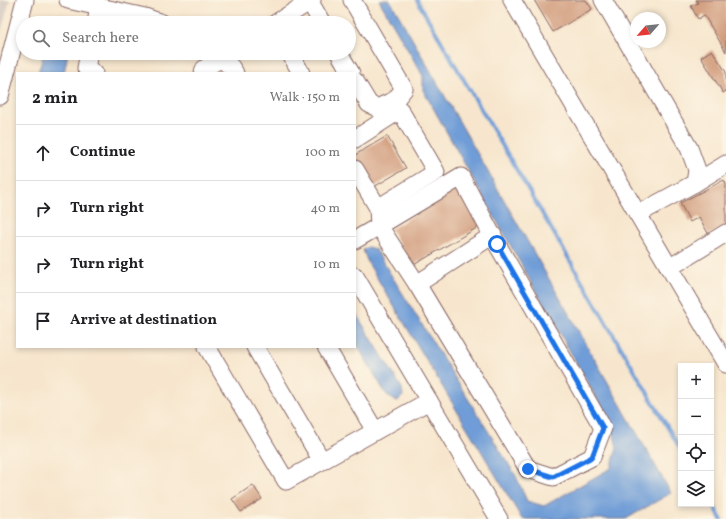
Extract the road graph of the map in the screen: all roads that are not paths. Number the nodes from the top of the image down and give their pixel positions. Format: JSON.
{"nodes":[{"id":1,"x":25,"y":0,"type":"edge"},
{"id":2,"x":68,"y":0,"type":"edge"},
{"id":3,"x":352,"y":0,"type":"edge"},
{"id":4,"x":512,"y":0,"type":"edge"},
{"id":5,"x":603,"y":0,"type":"edge"},
{"id":6,"x":311,"y":1,"type":"edge"},
{"id":7,"x":97,"y":15,"type":"edge"},
{"id":8,"x":21,"y":16,"type":"edge"},
{"id":9,"x":121,"y":16,"type":"edge"},
{"id":10,"x":287,"y":16,"type":"edge"},
{"id":11,"x":318,"y":16,"type":"edge"},
{"id":12,"x":16,"y":35,"type":"edge"},
{"id":13,"x":88,"y":60,"type":"edge"},
{"id":14,"x":216,"y":60,"type":"edge"},
{"id":15,"x":226,"y":60,"type":"edge"},
{"id":16,"x":294,"y":60,"type":"edge"},
{"id":17,"x":343,"y":60,"type":"edge"},
{"id":18,"x":92,"y":72,"type":"edge"},
{"id":19,"x":203,"y":72,"type":"edge"},
{"id":20,"x":234,"y":72,"type":"edge"},
{"id":21,"x":300,"y":72,"type":"edge"},
{"id":22,"x":350,"y":72,"type":"edge"},
{"id":23,"x":356,"y":82,"type":"edge"},
{"id":24,"x":0,"y":96,"type":"edge"},
{"id":25,"x":356,"y":138,"type":"edge"},
{"id":26,"x":726,"y":164,"type":"edge"},
{"id":27,"x":356,"y":171,"type":"edge"},
{"id":28,"x":695,"y":183,"type":"junction"},
{"id":29,"x":378,"y":208,"type":"junction"},
{"id":30,"x":638,"y":214,"type":"junction"},
{"id":31,"x":379,"y":226,"type":"junction"},
{"id":32,"x":726,"y":233,"type":"edge"},
{"id":33,"x":493,"y":235,"type":"junction"},
{"id":34,"x":356,"y":239,"type":"edge"},
{"id":35,"x":669,"y":268,"type":"junction"},
{"id":36,"x":356,"y":278,"type":"edge"},
{"id":37,"x":417,"y":284,"type":"junction"},
{"id":38,"x":208,"y":348,"type":"edge"},
{"id":39,"x":256,"y":348,"type":"edge"},
{"id":40,"x":327,"y":348,"type":"edge"},
{"id":41,"x":726,"y":364,"type":"edge"},
{"id":42,"x":429,"y":401,"type":"junction"},
{"id":43,"x":375,"y":431,"type":"junction"},
{"id":44,"x":322,"y":461,"type":"junction"},
{"id":45,"x":499,"y":519,"type":"edge"}],
"edges":[{"from":1,"to":8,"type":"street"},
{"from":2,"to":7,"type":"street"},
{"from":3,"to":23,"type":"street"},
{"from":4,"to":30,"type":"street"},
{"from":5,"to":28,"type":"street"},
{"from":6,"to":10,"type":"street"},
{"from":6,"to":11,"type":"street"},
{"from":7,"to":9,"type":"street"},
{"from":12,"to":24,"type":"street"},
{"from":13,"to":18,"type":"street"},
{"from":14,"to":19,"type":"street"},
{"from":15,"to":20,"type":"street"},
{"from":16,"to":21,"type":"street"},
{"from":17,"to":22,"type":"street"},
{"from":25,"to":29,"type":"street"},
{"from":26,"to":28,"type":"street"},
{"from":27,"to":29,"type":"street"},
{"from":28,"to":30,"type":"street"},
{"from":29,"to":31,"type":"street"},
{"from":30,"to":35,"type":"street"},
{"from":31,"to":33,"type":"street"},
{"from":31,"to":34,"type":"street"},
{"from":31,"to":37,"type":"street"},
{"from":32,"to":35,"type":"street"},
{"from":33,"to":37,"type":"street"},
{"from":33,"to":37,"type":"street"},
{"from":35,"to":41,"type":"street"},
{"from":36,"to":42,"type":"street"},
{"from":38,"to":44,"type":"street"},
{"from":39,"to":44,"type":"street"},
{"from":40,"to":43,"type":"street"},
{"from":42,"to":43,"type":"street"},
{"from":42,"to":45,"type":"street"},
{"from":43,"to":44,"type":"street"}]}
